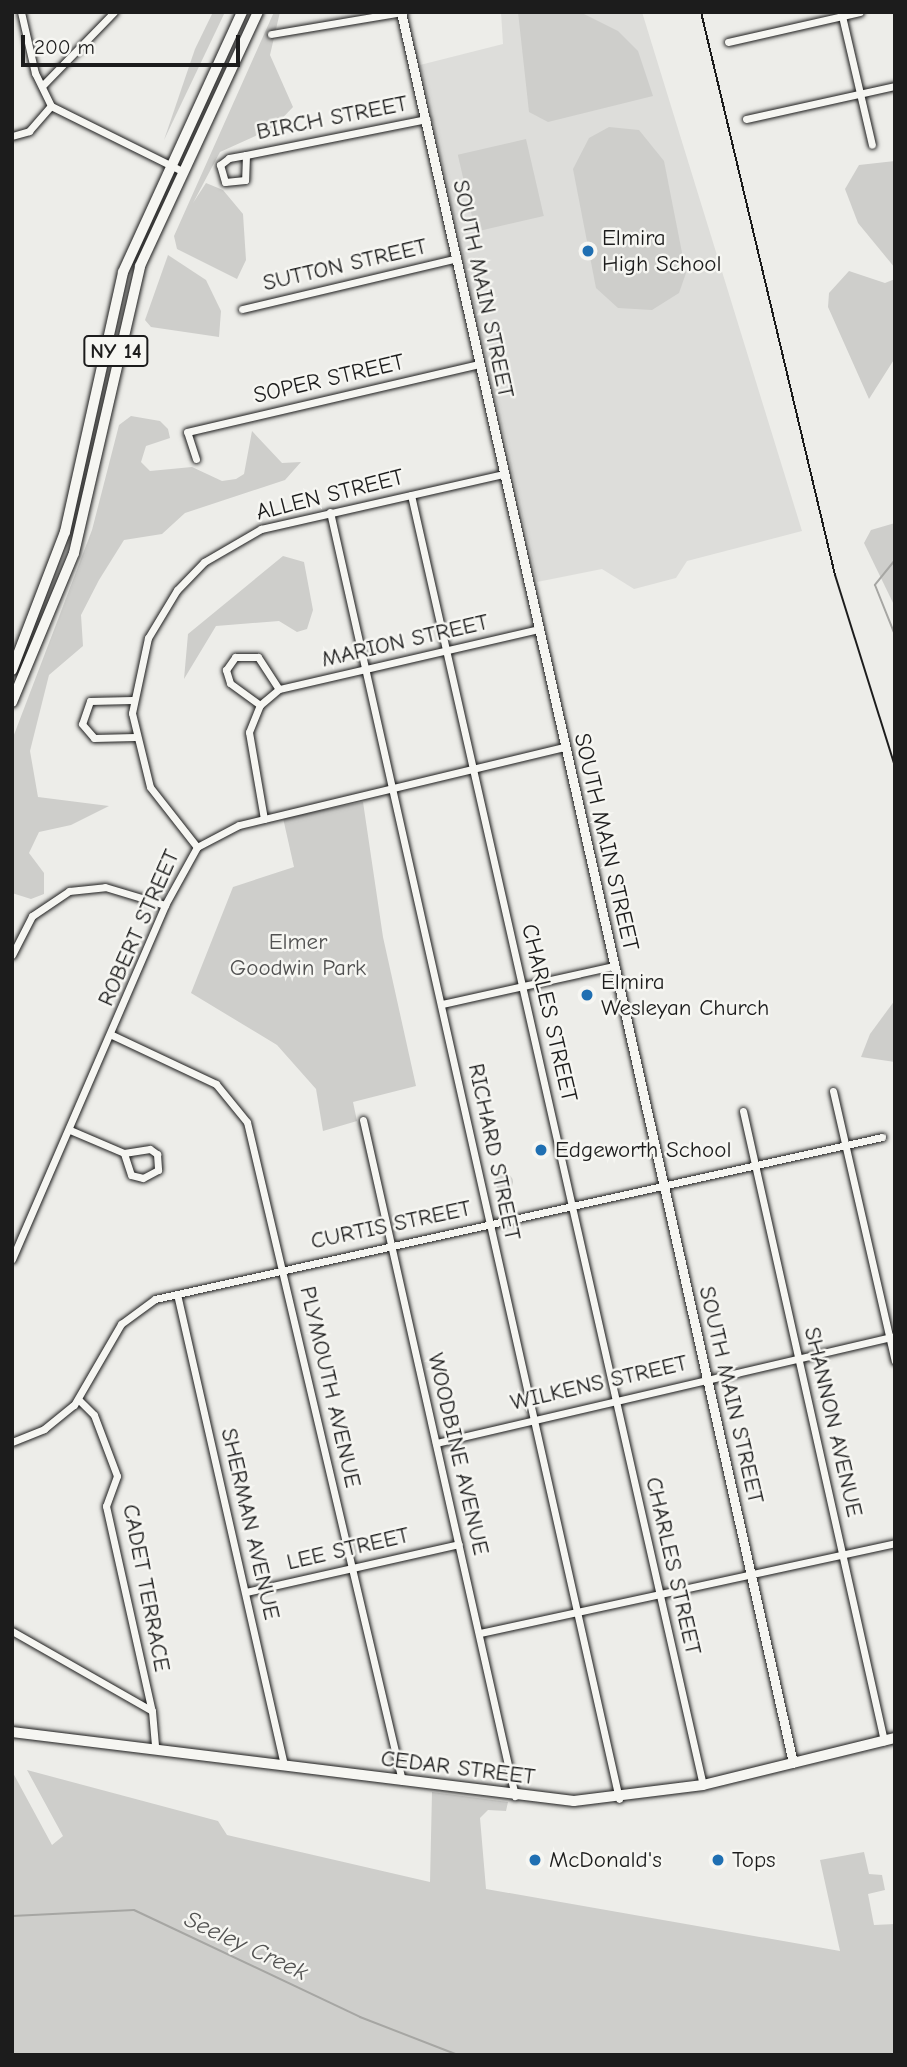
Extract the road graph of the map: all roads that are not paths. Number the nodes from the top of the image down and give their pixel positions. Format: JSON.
{"nodes":[{"id":1,"x":21,"y":12,"type":"edge"},
{"id":2,"x":114,"y":12,"type":"edge"},
{"id":3,"x":242,"y":12,"type":"edge"},
{"id":4,"x":258,"y":12,"type":"edge"},
{"id":5,"x":402,"y":12,"type":"edge"},
{"id":6,"x":860,"y":12,"type":"edge"},
{"id":7,"x":842,"y":16,"type":"junction"},
{"id":8,"x":271,"y":34,"type":"dead end"},
{"id":9,"x":728,"y":42,"type":"dead end"},
{"id":10,"x":43,"y":85,"type":"junction"},
{"id":11,"x":895,"y":86,"type":"edge"},
{"id":12,"x":859,"y":94,"type":"junction"},
{"id":13,"x":51,"y":106,"type":"junction"},
{"id":14,"x":426,"y":118,"type":"junction"},
{"id":15,"x":746,"y":119,"type":"dead end"},
{"id":16,"x":12,"y":136,"type":"edge"},
{"id":17,"x":872,"y":145,"type":"dead end"},
{"id":18,"x":246,"y":155,"type":"junction"},
{"id":19,"x":170,"y":165,"type":"junction"},
{"id":20,"x":182,"y":171,"type":"junction"},
{"id":21,"x":457,"y":258,"type":"junction"},
{"id":22,"x":242,"y":309,"type":"dead end"},
{"id":23,"x":480,"y":364,"type":"junction"},
{"id":24,"x":196,"y":459,"type":"dead end"},
{"id":25,"x":504,"y":474,"type":"junction"},
{"id":26,"x":411,"y":495,"type":"junction"},
{"id":27,"x":330,"y":512,"type":"junction"},
{"id":28,"x":539,"y":629,"type":"junction"},
{"id":29,"x":447,"y":651,"type":"junction"},
{"id":30,"x":12,"y":670,"type":"edge"},
{"id":31,"x":365,"y":670,"type":"junction"},
{"id":32,"x":279,"y":688,"type":"junction"},
{"id":33,"x":132,"y":700,"type":"junction"},
{"id":34,"x":12,"y":702,"type":"edge"},
{"id":35,"x":260,"y":705,"type":"junction"},
{"id":36,"x":135,"y":737,"type":"junction"},
{"id":37,"x":565,"y":747,"type":"junction"},
{"id":38,"x":474,"y":768,"type":"junction"},
{"id":39,"x":392,"y":789,"type":"junction"},
{"id":40,"x":264,"y":818,"type":"junction"},
{"id":41,"x":197,"y":847,"type":"junction"},
{"id":42,"x":165,"y":905,"type":"junction"},
{"id":43,"x":12,"y":955,"type":"edge"},
{"id":44,"x":614,"y":967,"type":"junction"},
{"id":45,"x":522,"y":986,"type":"junction"},
{"id":46,"x":442,"y":1004,"type":"junction"},
{"id":47,"x":112,"y":1035,"type":"junction"},
{"id":48,"x":833,"y":1091,"type":"dead end"},
{"id":49,"x":743,"y":1111,"type":"dead end"},
{"id":50,"x":363,"y":1120,"type":"dead end"},
{"id":51,"x":70,"y":1130,"type":"junction"},
{"id":52,"x":882,"y":1137,"type":"dead end"},
{"id":53,"x":845,"y":1144,"type":"junction"},
{"id":54,"x":124,"y":1153,"type":"junction"},
{"id":55,"x":754,"y":1163,"type":"junction"},
{"id":56,"x":663,"y":1183,"type":"junction"},
{"id":57,"x":573,"y":1204,"type":"junction"},
{"id":58,"x":490,"y":1223,"type":"junction"},
{"id":59,"x":391,"y":1245,"type":"junction"},
{"id":60,"x":12,"y":1259,"type":"edge"},
{"id":61,"x":282,"y":1269,"type":"junction"},
{"id":62,"x":177,"y":1294,"type":"junction"},
{"id":63,"x":892,"y":1337,"type":"edge"},
{"id":64,"x":799,"y":1358,"type":"junction"},
{"id":65,"x":895,"y":1361,"type":"edge"},
{"id":66,"x":707,"y":1378,"type":"junction"},
{"id":67,"x":616,"y":1399,"type":"junction"},
{"id":68,"x":79,"y":1400,"type":"junction"},
{"id":69,"x":534,"y":1418,"type":"junction"},
{"id":70,"x":12,"y":1441,"type":"edge"},
{"id":71,"x":436,"y":1443,"type":"junction"},
{"id":72,"x":895,"y":1542,"type":"edge"},
{"id":73,"x":459,"y":1544,"type":"junction"},
{"id":74,"x":842,"y":1553,"type":"junction"},
{"id":75,"x":351,"y":1566,"type":"junction"},
{"id":76,"x":752,"y":1573,"type":"junction"},
{"id":77,"x":246,"y":1592,"type":"junction"},
{"id":78,"x":659,"y":1593,"type":"junction"},
{"id":79,"x":578,"y":1611,"type":"junction"},
{"id":80,"x":12,"y":1631,"type":"edge"},
{"id":81,"x":480,"y":1633,"type":"junction"},
{"id":82,"x":152,"y":1711,"type":"junction"},
{"id":83,"x":12,"y":1732,"type":"edge"},
{"id":84,"x":889,"y":1740,"type":"edge"},
{"id":85,"x":155,"y":1748,"type":"junction"},
{"id":86,"x":793,"y":1763,"type":"junction"},
{"id":87,"x":284,"y":1764,"type":"junction"},
{"id":88,"x":402,"y":1780,"type":"junction"},
{"id":89,"x":703,"y":1786,"type":"junction"},
{"id":90,"x":516,"y":1797,"type":"junction"},
{"id":91,"x":619,"y":1799,"type":"junction"}],
"edges":[{"from":1,"to":10,"type":"street"},
{"from":2,"to":10,"type":"street"},
{"from":3,"to":19,"type":"main road","number":"NY 14"},
{"from":4,"to":20,"type":"main road","number":"NY 14"},
{"from":5,"to":8,"type":"street"},
{"from":5,"to":14,"type":"street","name":"SOUTH MAIN STREET"},
{"from":6,"to":7,"type":"street"},
{"from":7,"to":9,"type":"street"},
{"from":7,"to":12,"type":"street"},
{"from":10,"to":13,"type":"street"},
{"from":11,"to":12,"type":"street"},
{"from":12,"to":15,"type":"street"},
{"from":12,"to":17,"type":"street"},
{"from":13,"to":16,"type":"street"},
{"from":13,"to":19,"type":"street"},
{"from":14,"to":18,"type":"street","name":"BIRCH STREET"},
{"from":14,"to":21,"type":"street","name":"SOUTH MAIN STREET"},
{"from":18,"to":18,"type":"street","name":"BIRCH STREET"},
{"from":19,"to":20,"type":"street"},
{"from":19,"to":30,"type":"main road","number":"NY 14"},
{"from":20,"to":34,"type":"main road","number":"NY 14"},
{"from":21,"to":22,"type":"street","name":"SUTTON STREET"},
{"from":21,"to":23,"type":"street","name":"SOUTH MAIN STREET"},
{"from":23,"to":24,"type":"street","name":"SOPER STREET"},
{"from":23,"to":25,"type":"street","name":"SOUTH MAIN STREET"},
{"from":25,"to":26,"type":"street","name":"ALLEN STREET"},
{"from":25,"to":28,"type":"street","name":"SOUTH MAIN STREET"},
{"from":26,"to":27,"type":"street","name":"ALLEN STREET"},
{"from":26,"to":29,"type":"street","name":"CHARLES STREET"},
{"from":27,"to":31,"type":"street","name":"RICHARD STREET"},
{"from":27,"to":33,"type":"street","name":"ALLEN STREET"},
{"from":28,"to":29,"type":"street","name":"MARION STREET"},
{"from":28,"to":37,"type":"street","name":"SOUTH MAIN STREET"},
{"from":29,"to":31,"type":"street","name":"MARION STREET"},
{"from":29,"to":38,"type":"street","name":"CHARLES STREET"},
{"from":31,"to":32,"type":"street","name":"MARION STREET"},
{"from":31,"to":39,"type":"street","name":"RICHARD STREET"},
{"from":32,"to":35,"type":"street","name":"MARION STREET"},
{"from":32,"to":35,"type":"street"},
{"from":33,"to":36,"type":"street","name":"ALLEN STREET"},
{"from":33,"to":36,"type":"street"},
{"from":35,"to":40,"type":"street"},
{"from":36,"to":41,"type":"street","name":"ALLEN STREET"},
{"from":37,"to":38,"type":"street","name":"ROBERT STREET"},
{"from":37,"to":44,"type":"street","name":"SOUTH MAIN STREET"},
{"from":38,"to":39,"type":"street","name":"ROBERT STREET"},
{"from":38,"to":45,"type":"street","name":"CHARLES STREET"},
{"from":39,"to":40,"type":"street","name":"ROBERT STREET"},
{"from":39,"to":46,"type":"street","name":"RICHARD STREET"},
{"from":40,"to":41,"type":"street","name":"ROBERT STREET"},
{"from":41,"to":42,"type":"street","name":"ROBERT STREET"},
{"from":42,"to":43,"type":"street"},
{"from":42,"to":47,"type":"street","name":"ROBERT STREET"},
{"from":44,"to":45,"type":"street"},
{"from":44,"to":56,"type":"street","name":"SOUTH MAIN STREET"},
{"from":45,"to":46,"type":"street"},
{"from":45,"to":57,"type":"street","name":"CHARLES STREET"},
{"from":46,"to":58,"type":"street","name":"RICHARD STREET"},
{"from":47,"to":51,"type":"street","name":"ROBERT STREET"},
{"from":47,"to":61,"type":"street","name":"PLYMOUTH AVENUE"},
{"from":48,"to":53,"type":"street"},
{"from":49,"to":55,"type":"street","name":"SHANNON AVENUE"},
{"from":50,"to":59,"type":"street","name":"WOODBINE AVENUE"},
{"from":51,"to":54,"type":"street"},
{"from":51,"to":60,"type":"street","name":"ROBERT STREET"},
{"from":52,"to":53,"type":"street","name":"CURTIS STREET"},
{"from":53,"to":55,"type":"street","name":"CURTIS STREET"},
{"from":53,"to":63,"type":"street"},
{"from":54,"to":54,"type":"street"},
{"from":55,"to":56,"type":"street","name":"CURTIS STREET"},
{"from":55,"to":64,"type":"street","name":"SHANNON AVENUE"},
{"from":56,"to":57,"type":"street","name":"CURTIS STREET"},
{"from":56,"to":66,"type":"street","name":"SOUTH MAIN STREET"},
{"from":57,"to":58,"type":"street","name":"CURTIS STREET"},
{"from":57,"to":67,"type":"street","name":"CHARLES STREET"},
{"from":58,"to":59,"type":"street","name":"CURTIS STREET"},
{"from":58,"to":69,"type":"street","name":"RICHARD STREET"},
{"from":59,"to":61,"type":"street","name":"CURTIS STREET"},
{"from":59,"to":71,"type":"street","name":"WOODBINE AVENUE"},
{"from":61,"to":62,"type":"street","name":"CURTIS STREET"},
{"from":61,"to":75,"type":"street","name":"PLYMOUTH AVENUE"},
{"from":62,"to":68,"type":"street","name":"CURTIS STREET"},
{"from":62,"to":77,"type":"street","name":"SHERMAN AVENUE"},
{"from":63,"to":64,"type":"street","name":"WILKENS STREET"},
{"from":63,"to":65,"type":"street"},
{"from":64,"to":66,"type":"street","name":"WILKENS STREET"},
{"from":64,"to":74,"type":"street","name":"SHANNON AVENUE"},
{"from":66,"to":67,"type":"street","name":"WILKENS STREET"},
{"from":66,"to":76,"type":"street","name":"SOUTH MAIN STREET"},
{"from":67,"to":69,"type":"street","name":"WILKENS STREET"},
{"from":67,"to":78,"type":"street","name":"CHARLES STREET"},
{"from":68,"to":70,"type":"street","name":"CURTIS STREET"},
{"from":68,"to":82,"type":"street","name":"CADET TERRACE"},
{"from":69,"to":71,"type":"street","name":"WILKENS STREET"},
{"from":69,"to":79,"type":"street","name":"RICHARD STREET"},
{"from":71,"to":73,"type":"street","name":"WOODBINE AVENUE"},
{"from":72,"to":74,"type":"street"},
{"from":73,"to":75,"type":"street","name":"LEE STREET"},
{"from":73,"to":81,"type":"street","name":"WOODBINE AVENUE"},
{"from":74,"to":76,"type":"street"},
{"from":74,"to":84,"type":"street","name":"SHANNON AVENUE"},
{"from":75,"to":77,"type":"street","name":"LEE STREET"},
{"from":75,"to":88,"type":"street","name":"PLYMOUTH AVENUE"},
{"from":76,"to":78,"type":"street"},
{"from":76,"to":86,"type":"street","name":"SOUTH MAIN STREET"},
{"from":77,"to":87,"type":"street","name":"SHERMAN AVENUE"},
{"from":78,"to":79,"type":"street"},
{"from":78,"to":89,"type":"street","name":"CHARLES STREET"},
{"from":79,"to":81,"type":"street"},
{"from":79,"to":91,"type":"street","name":"RICHARD STREET"},
{"from":80,"to":82,"type":"street"},
{"from":81,"to":90,"type":"street","name":"WOODBINE AVENUE"},
{"from":82,"to":85,"type":"street","name":"CADET TERRACE"},
{"from":83,"to":85,"type":"main road","name":"CEDAR STREET"},
{"from":84,"to":86,"type":"main road","name":"CEDAR STREET"},
{"from":85,"to":87,"type":"main road","name":"CEDAR STREET"},
{"from":86,"to":89,"type":"main road","name":"CEDAR STREET"},
{"from":87,"to":88,"type":"main road","name":"CEDAR STREET"},
{"from":88,"to":90,"type":"main road","name":"CEDAR STREET"},
{"from":89,"to":91,"type":"main road","name":"CEDAR STREET"},
{"from":90,"to":91,"type":"main road","name":"CEDAR STREET"}]}
